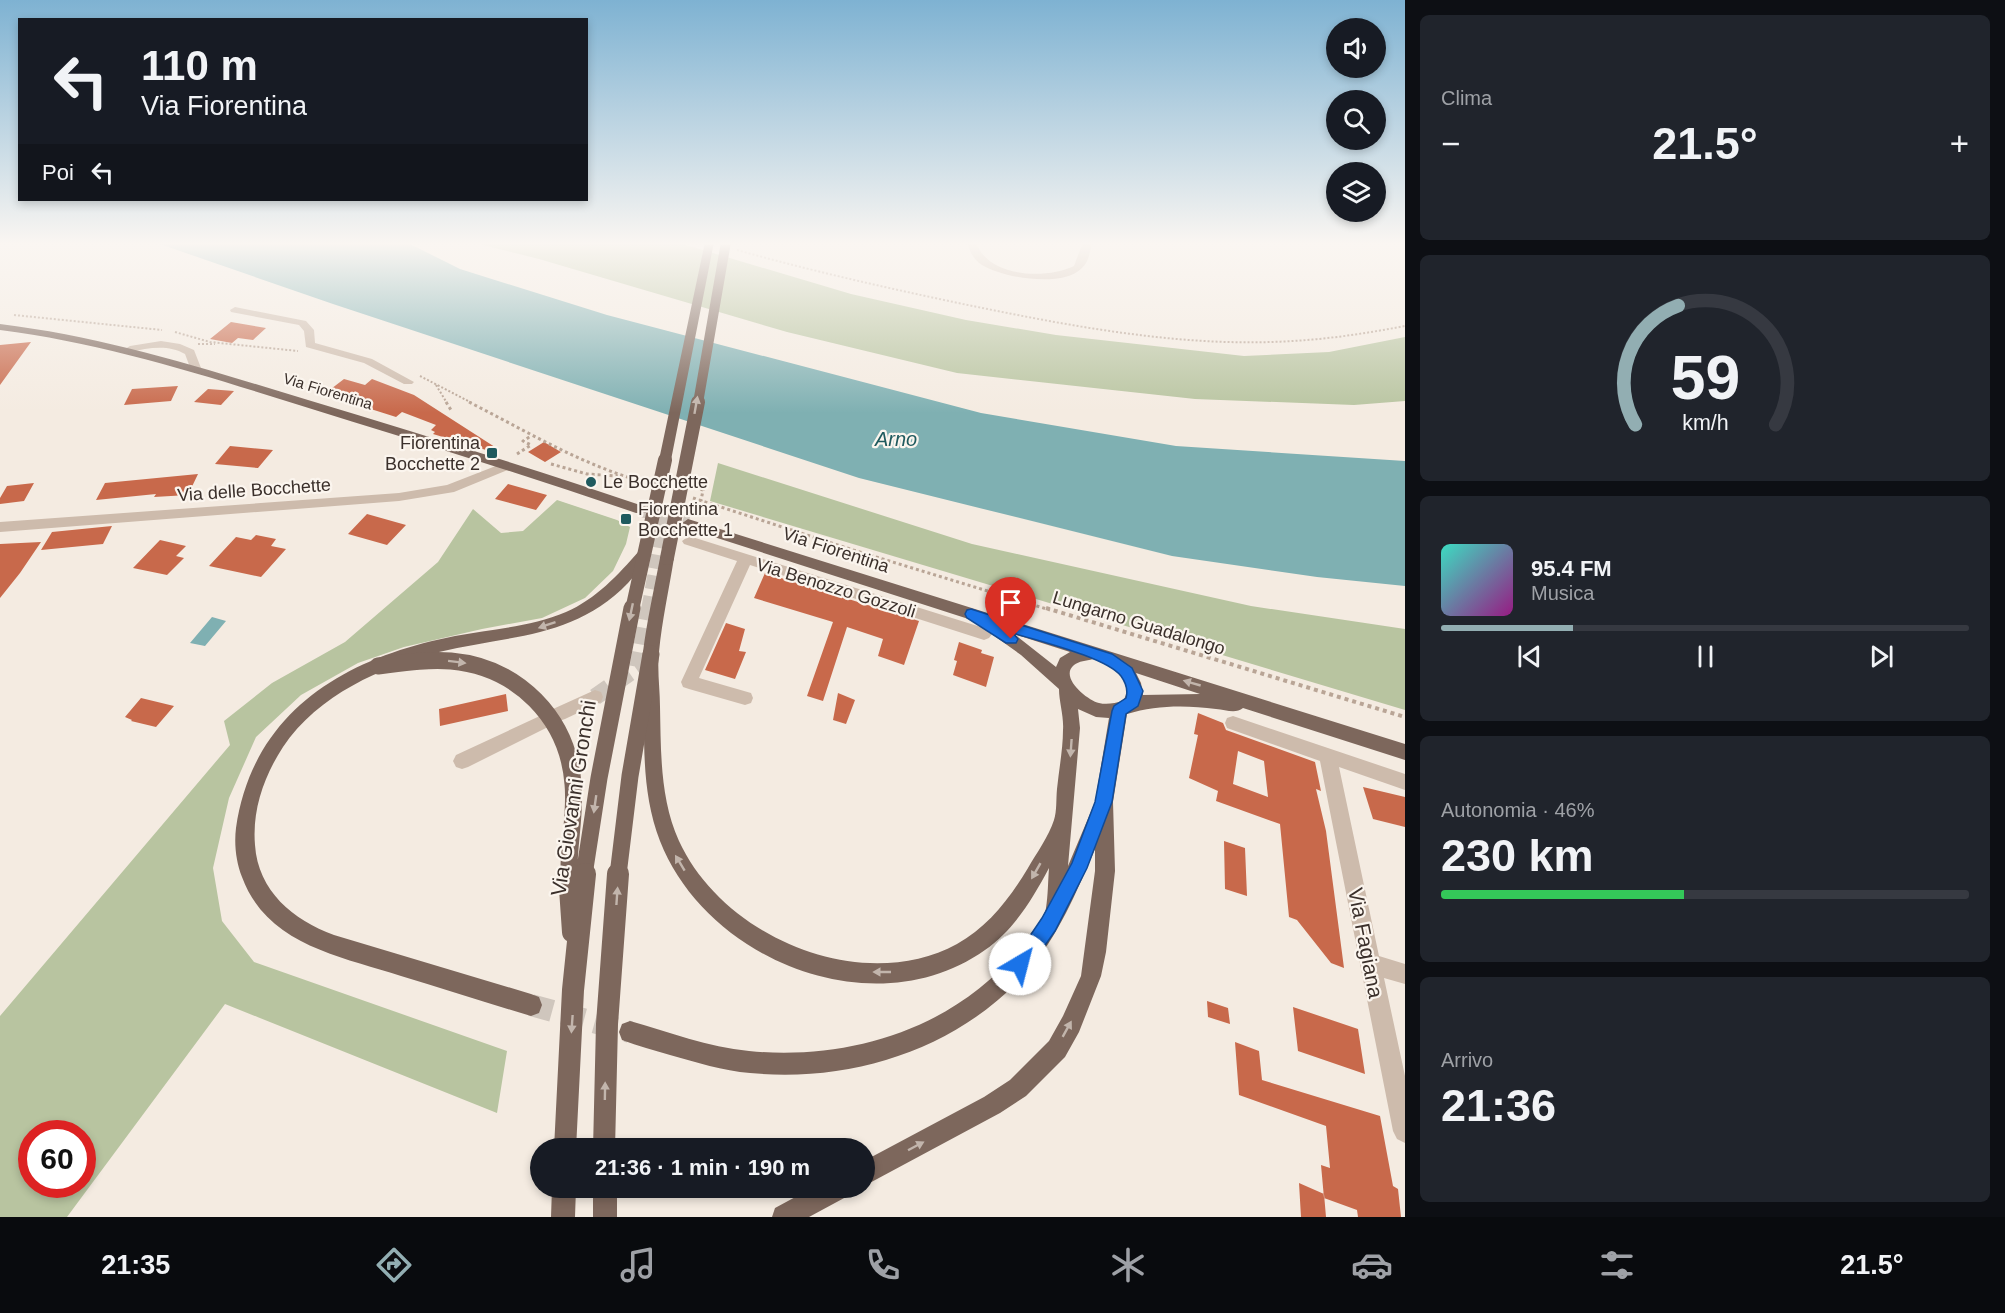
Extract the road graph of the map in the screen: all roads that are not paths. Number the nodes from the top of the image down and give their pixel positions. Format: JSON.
{"nodes":[{"id":1,"x":698,"y":299,"type":"edge"},
{"id":2,"x":719,"y":299,"type":"edge"},
{"id":3,"x":235,"y":310,"type":"dead end"},
{"id":4,"x":0,"y":327,"type":"edge"},
{"id":5,"x":130,"y":349,"type":"junction"},
{"id":6,"x":195,"y":368,"type":"junction"},
{"id":7,"x":408,"y":382,"type":"dead end"},
{"id":8,"x":506,"y":466,"type":"junction"},
{"id":9,"x":641,"y":510,"type":"tunnel mouth"},
{"id":10,"x":688,"y":524,"type":"tunnel mouth"},
{"id":11,"x":0,"y":527,"type":"edge"},
{"id":12,"x":689,"y":541,"type":"tunnel mouth"},
{"id":13,"x":644,"y":555,"type":"junction"},
{"id":14,"x":745,"y":560,"type":"junction"},
{"id":15,"x":971,"y":614,"type":"junction"},
{"id":16,"x":984,"y":634,"type":"dead end"},
{"id":17,"x":651,"y":654,"type":"junction"},
{"id":18,"x":1101,"y":656,"type":"junction"},
{"id":19,"x":378,"y":666,"type":"junction"},
{"id":20,"x":1065,"y":687,"type":"junction"},
{"id":21,"x":595,"y":697,"type":"tunnel mouth"},
{"id":22,"x":745,"y":698,"type":"dead end"},
{"id":23,"x":1124,"y":708,"type":"junction"},
{"id":24,"x":560,"y":714,"type":"dead end"},
{"id":25,"x":1287,"y":716,"type":"junction"},
{"id":26,"x":542,"y":722,"type":"dead end"},
{"id":27,"x":1233,"y":723,"type":"dead end"},
{"id":28,"x":1405,"y":752,"type":"edge"},
{"id":29,"x":1328,"y":756,"type":"junction"},
{"id":30,"x":462,"y":760,"type":"dead end"},
{"id":31,"x":1405,"y":782,"type":"edge"},
{"id":32,"x":1104,"y":802,"type":"junction"},
{"id":33,"x":1064,"y":820,"type":"junction"},
{"id":34,"x":1054,"y":914,"type":"junction"},
{"id":35,"x":1369,"y":963,"type":"junction"},
{"id":36,"x":575,"y":965,"type":"junction"},
{"id":37,"x":1405,"y":974,"type":"edge"},
{"id":38,"x":531,"y":1005,"type":"tunnel mouth"},
{"id":39,"x":630,"y":1032,"type":"tunnel mouth"},
{"id":40,"x":1405,"y":1131,"type":"edge"},
{"id":41,"x":566,"y":1138,"type":"edge"},
{"id":42,"x":604,"y":1138,"type":"edge"},
{"id":43,"x":875,"y":1168,"type":"edge"},
{"id":44,"x":564,"y":1198,"type":"edge"},
{"id":45,"x":604,"y":1198,"type":"edge"},
{"id":46,"x":819,"y":1198,"type":"edge"},
{"id":47,"x":563,"y":1217,"type":"edge"},
{"id":48,"x":605,"y":1217,"type":"edge"},
{"id":49,"x":784,"y":1217,"type":"edge"}],
"edges":[{"from":1,"to":13,"type":"main road","name":"Via Giovanni Gronchi","bridge":true},
{"from":17,"to":2,"type":"main road","one_way":true,"bridge":true},
{"from":3,"to":7,"type":"street"},
{"from":4,"to":5,"type":"main road","name":"Via Fiorentina"},
{"from":5,"to":6,"type":"main road","name":"Via Fiorentina"},
{"from":5,"to":6,"type":"street"},
{"from":6,"to":8,"type":"main road","name":"Via Fiorentina"},
{"from":8,"to":9,"type":"main road","name":"Via Fiorentina"},
{"from":8,"to":11,"type":"street","name":"Via delle Bocchette"},
{"from":10,"to":15,"type":"main road","name":"Via Fiorentina"},
{"from":12,"to":14,"type":"street","name":"Via Benozzo Gozzoli"},
{"from":13,"to":19,"type":"main road","one_way":true,"bridge":true},
{"from":13,"to":36,"type":"main road","name":"Via Giovanni Gronchi","one_way":true,"bridge":true},
{"from":14,"to":16,"type":"street","name":"Via Benozzo Gozzoli"},
{"from":14,"to":22,"type":"street"},
{"from":15,"to":18,"type":"main road","name":"Via Fiorentina"},
{"from":15,"to":20,"type":"main road","name":"Via Fiorentina"},
{"from":33,"to":17,"type":"main road","one_way":true,"bridge":true},
{"from":42,"to":17,"type":"main road","one_way":true,"bridge":true},
{"from":18,"to":20,"type":"main road"},
{"from":18,"to":23,"type":"main road","name":"Via Fiorentina"},
{"from":25,"to":18,"type":"main road","name":"Via Fiorentina","one_way":true},
{"from":19,"to":36,"type":"main road","one_way":true,"bridge":true},
{"from":19,"to":38,"type":"main road"},
{"from":20,"to":23,"type":"main road","name":"Via Fiorentina"},
{"from":20,"to":33,"type":"main road","one_way":true},
{"from":21,"to":24,"type":"street"},
{"from":23,"to":25,"type":"main road","name":"Via Fiorentina"},
{"from":23,"to":32,"type":"main road"},
{"from":25,"to":28,"type":"main road","name":"Via Fiorentina"},
{"from":26,"to":30,"type":"street"},
{"from":27,"to":29,"type":"street"},
{"from":29,"to":31,"type":"street"},
{"from":29,"to":35,"type":"street","name":"Via Fagiana"},
{"from":32,"to":34,"type":"main road"},
{"from":43,"to":32,"type":"main road","one_way":true},
{"from":33,"to":34,"type":"main road"},
{"from":34,"to":39,"type":"main road"},
{"from":35,"to":37,"type":"street"},
{"from":35,"to":40,"type":"street","name":"Via Fagiana"},
{"from":36,"to":41,"type":"main road","name":"Via Giovanni Gronchi","one_way":true,"bridge":true},
{"from":44,"to":47,"type":"main road"},
{"from":45,"to":48,"type":"main road"},
{"from":46,"to":49,"type":"main road"}]}
